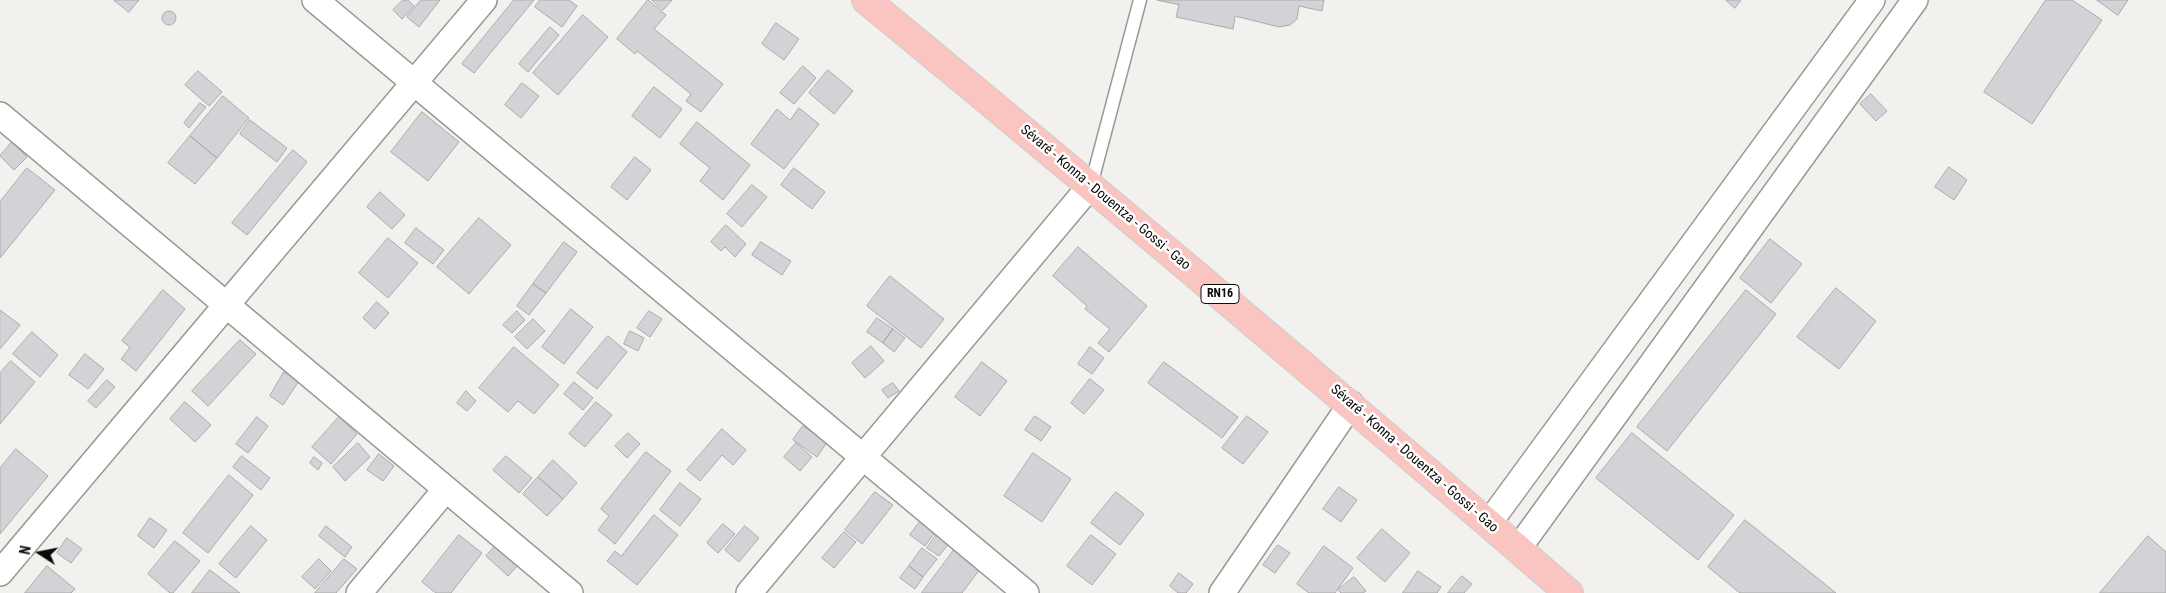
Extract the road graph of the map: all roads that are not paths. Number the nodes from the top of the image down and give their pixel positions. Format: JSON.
{"nodes":[{"id":1,"x":315,"y":0,"type":"edge"},
{"id":2,"x":484,"y":0,"type":"edge"},
{"id":3,"x":866,"y":0,"type":"edge"},
{"id":4,"x":1140,"y":0,"type":"edge"},
{"id":5,"x":1872,"y":0,"type":"edge"},
{"id":6,"x":1915,"y":0,"type":"edge"},
{"id":7,"x":415,"y":82,"type":"junction"},
{"id":8,"x":0,"y":115,"type":"edge"},
{"id":9,"x":1091,"y":185,"type":"junction"},
{"id":10,"x":226,"y":305,"type":"junction"},
{"id":11,"x":1351,"y":404,"type":"junction"},
{"id":12,"x":863,"y":456,"type":"junction"},
{"id":13,"x":446,"y":489,"type":"junction"},
{"id":14,"x":1488,"y":523,"type":"junction"},
{"id":15,"x":1518,"y":549,"type":"junction"},
{"id":16,"x":0,"y":573,"type":"edge"},
{"id":17,"x":359,"y":593,"type":"edge"},
{"id":18,"x":570,"y":593,"type":"edge"},
{"id":19,"x":749,"y":593,"type":"edge"},
{"id":20,"x":1026,"y":593,"type":"edge"},
{"id":21,"x":1222,"y":593,"type":"edge"},
{"id":22,"x":1569,"y":593,"type":"edge"}],
"edges":[{"from":1,"to":7,"type":"street"},
{"from":2,"to":7,"type":"street"},
{"from":3,"to":9,"type":"main road","name":"Sévaré - Konna - Douentza - Gossi - Gao","number":"RN16"},
{"from":4,"to":9,"type":"lane"},
{"from":5,"to":14,"type":"street"},
{"from":6,"to":15,"type":"street"},
{"from":7,"to":10,"type":"street"},
{"from":7,"to":12,"type":"street"},
{"from":8,"to":10,"type":"street"},
{"from":9,"to":11,"type":"main road","name":"Sévaré - Konna - Douentza - Gossi - Gao","number":"RN16"},
{"from":9,"to":12,"type":"street"},
{"from":10,"to":13,"type":"street"},
{"from":10,"to":16,"type":"street"},
{"from":11,"to":14,"type":"main road","name":"Sévaré - Konna - Douentza - Gossi - Gao","number":"RN16"},
{"from":11,"to":21,"type":"street"},
{"from":12,"to":19,"type":"street"},
{"from":12,"to":20,"type":"street"},
{"from":13,"to":17,"type":"street"},
{"from":13,"to":18,"type":"street"},
{"from":14,"to":15,"type":"main road","name":"Sévaré - Konna - Douentza - Gossi - Gao","number":"RN16"},
{"from":15,"to":22,"type":"main road","name":"Sévaré - Konna - Douentza - Gossi - Gao","number":"RN16"}]}
